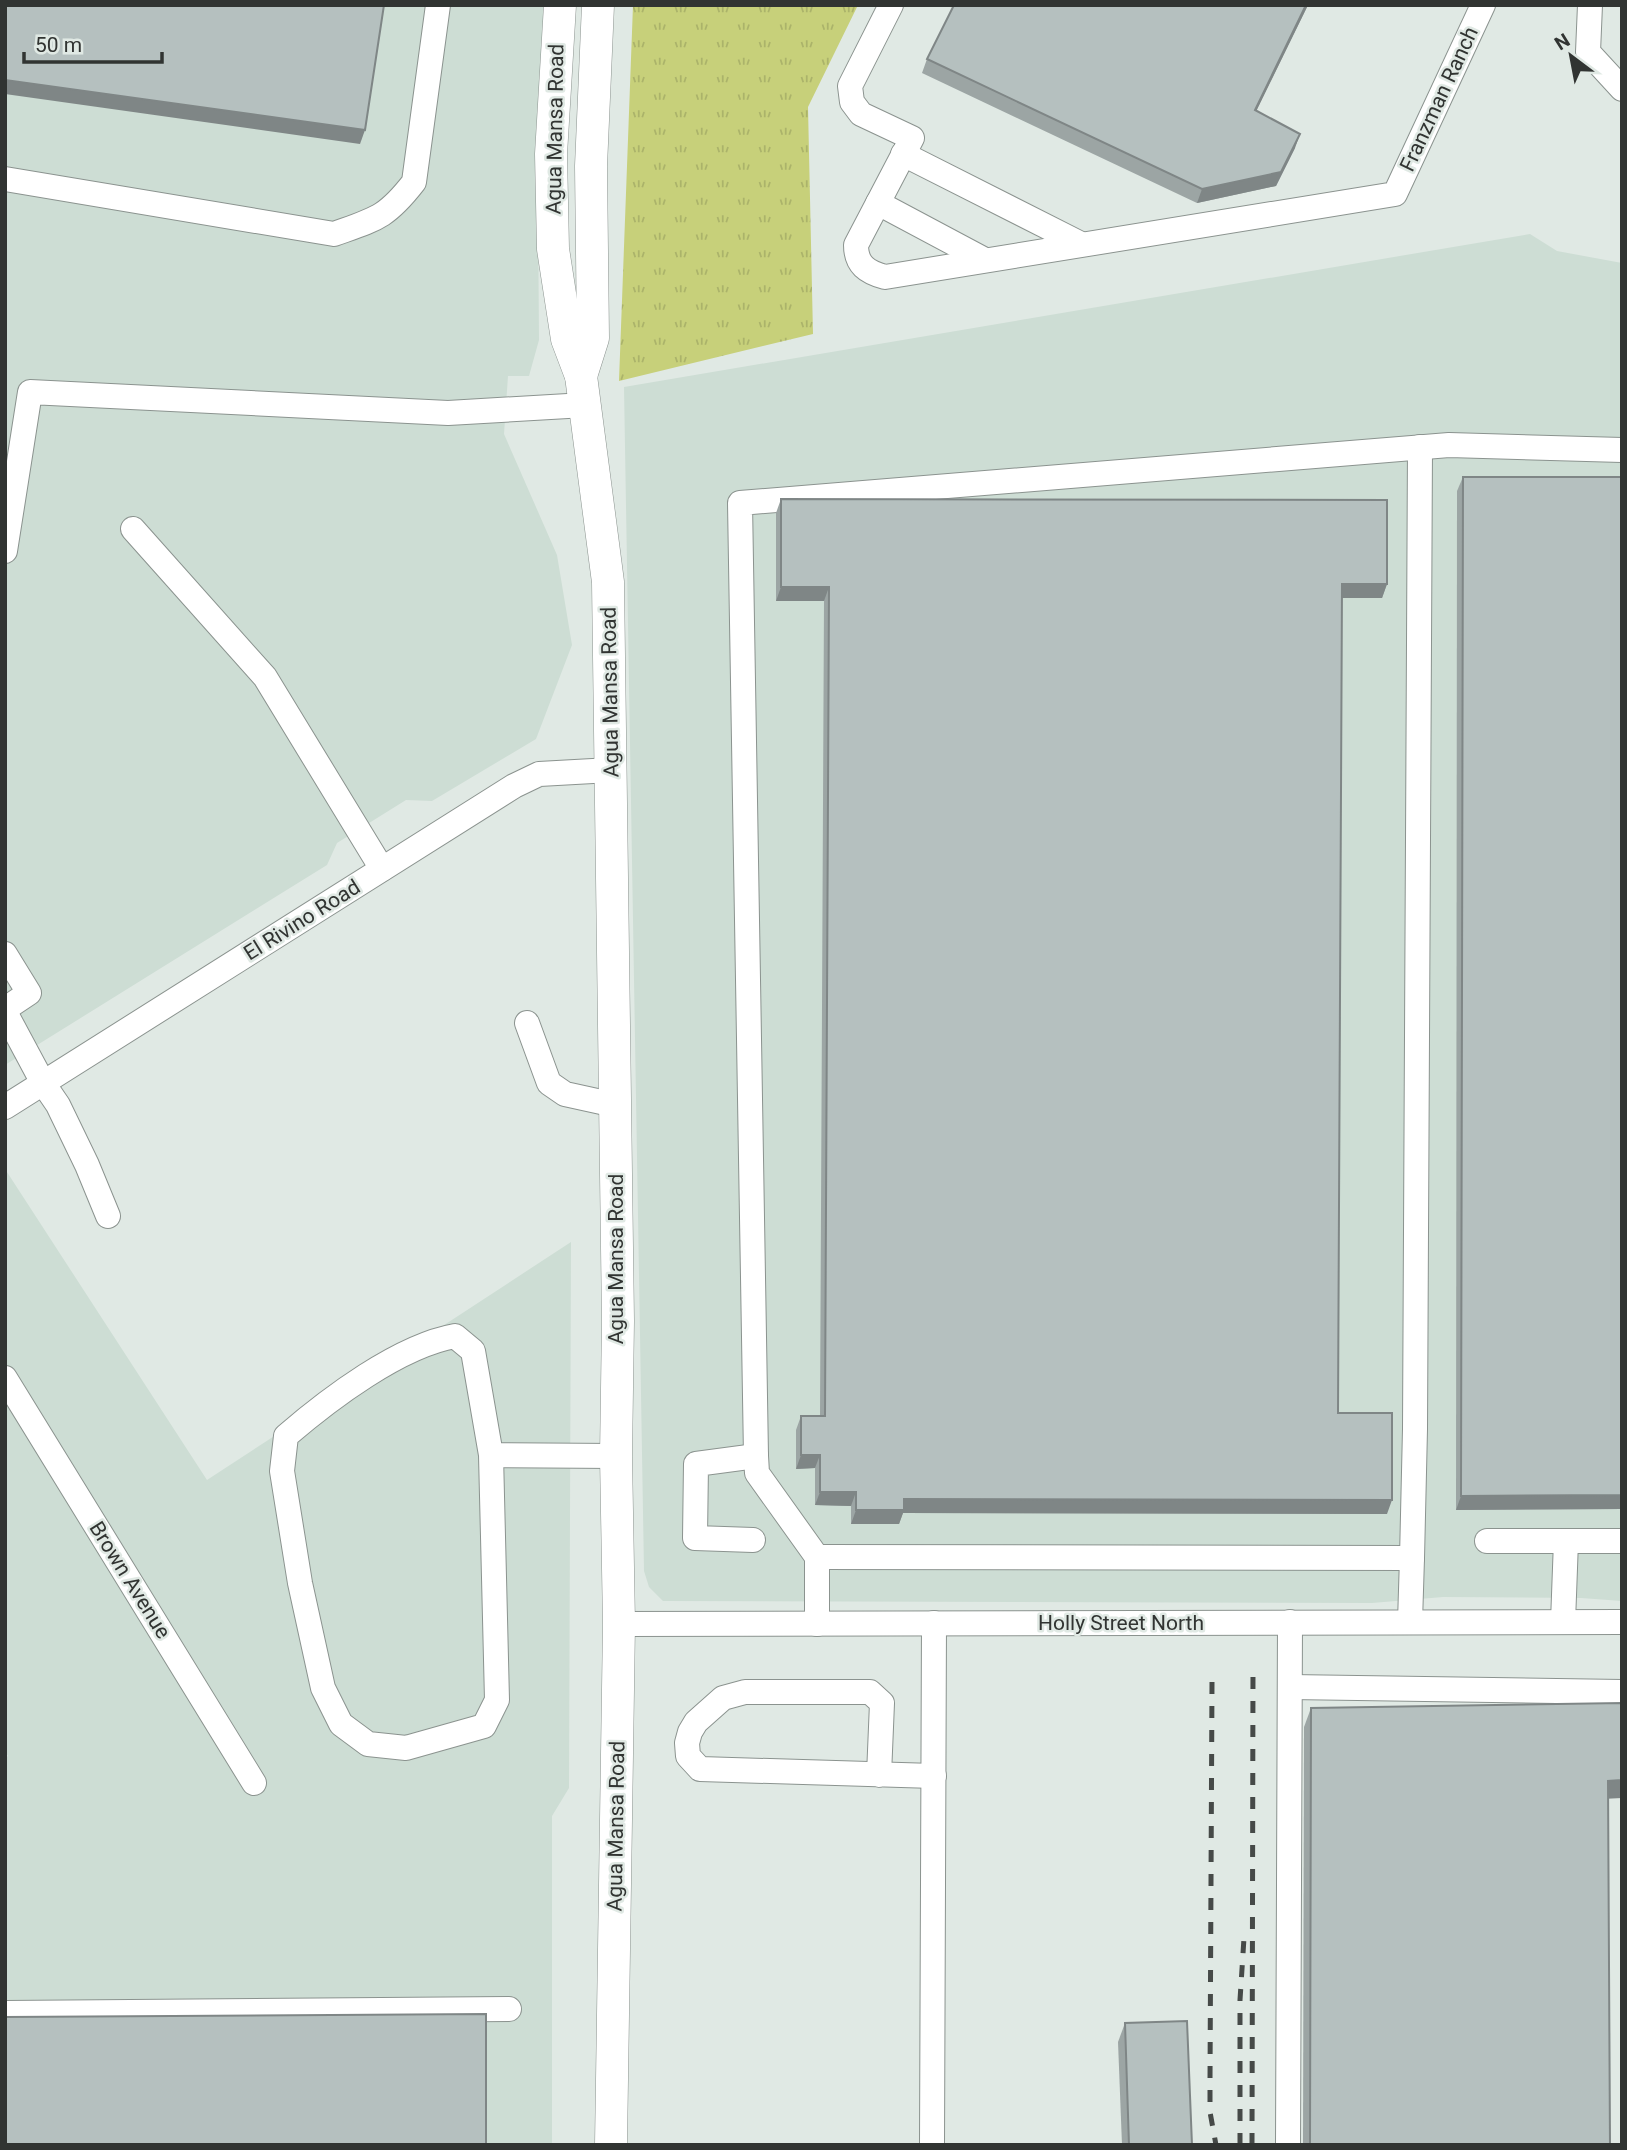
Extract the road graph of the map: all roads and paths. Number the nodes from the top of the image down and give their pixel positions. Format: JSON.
{"nodes":[{"id":1,"x":438,"y":5,"type":"edge"},
{"id":2,"x":560,"y":5,"type":"edge"},
{"id":3,"x":598,"y":5,"type":"edge"},
{"id":4,"x":891,"y":5,"type":"edge"},
{"id":5,"x":1483,"y":5,"type":"edge"},
{"id":6,"x":1590,"y":5,"type":"edge"},
{"id":7,"x":1622,"y":89,"type":"edge"},
{"id":8,"x":903,"y":154,"type":"junction"},
{"id":9,"x":5,"y":179,"type":"edge"},
{"id":10,"x":878,"y":203,"type":"junction"},
{"id":11,"x":1081,"y":244,"type":"junction"},
{"id":12,"x":985,"y":260,"type":"junction"},
{"id":13,"x":583,"y":390,"type":"junction"},
{"id":14,"x":1420,"y":447,"type":"junction"},
{"id":15,"x":1622,"y":450,"type":"edge"},
{"id":16,"x":134,"y":529,"type":"dead end"},
{"id":17,"x":5,"y":551,"type":"edge"},
{"id":18,"x":611,"y":770,"type":"junction"},
{"id":19,"x":382,"y":869,"type":"junction"},
{"id":20,"x":5,"y":954,"type":"edge"},
{"id":21,"x":5,"y":1011,"type":"edge"},
{"id":22,"x":527,"y":1023,"type":"dead end"},
{"id":23,"x":43,"y":1083,"type":"junction"},
{"id":24,"x":615,"y":1105,"type":"junction"},
{"id":25,"x":5,"y":1107,"type":"edge"},
{"id":26,"x":108,"y":1216,"type":"dead end"},
{"id":27,"x":5,"y":1378,"type":"edge"},
{"id":28,"x":491,"y":1455,"type":"junction"},
{"id":29,"x":755,"y":1455,"type":"junction"},
{"id":30,"x":616,"y":1456,"type":"junction"},
{"id":31,"x":753,"y":1540,"type":"dead end"},
{"id":32,"x":1487,"y":1541,"type":"dead end"},
{"id":33,"x":1566,"y":1541,"type":"junction"},
{"id":34,"x":1622,"y":1541,"type":"edge"},
{"id":35,"x":817,"y":1557,"type":"junction"},
{"id":36,"x":1412,"y":1558,"type":"junction"},
{"id":37,"x":1290,"y":1622,"type":"junction"},
{"id":38,"x":1410,"y":1622,"type":"junction"},
{"id":39,"x":1563,"y":1622,"type":"junction"},
{"id":40,"x":1622,"y":1622,"type":"edge"},
{"id":41,"x":817,"y":1623,"type":"junction"},
{"id":42,"x":934,"y":1623,"type":"junction"},
{"id":43,"x":619,"y":1624,"type":"junction"},
{"id":44,"x":1290,"y":1688,"type":"junction"},
{"id":45,"x":1622,"y":1692,"type":"edge"},
{"id":46,"x":879,"y":1775,"type":"junction"},
{"id":47,"x":934,"y":1776,"type":"junction"},
{"id":48,"x":254,"y":1783,"type":"dead end"},
{"id":49,"x":509,"y":2009,"type":"dead end"},
{"id":50,"x":5,"y":2013,"type":"edge"},
{"id":51,"x":611,"y":2145,"type":"edge"},
{"id":52,"x":932,"y":2145,"type":"edge"},
{"id":53,"x":1288,"y":2145,"type":"edge"}],
"edges":[{"from":1,"to":9,"type":"street"},
{"from":2,"to":13,"type":"main road","name":"Agua Mansa Road"},
{"from":3,"to":13,"type":"main road","name":"Agua Mansa Road"},
{"from":4,"to":8,"type":"street"},
{"from":5,"to":11,"type":"street","name":"Franzman Ranch"},
{"from":6,"to":7,"type":"street"},
{"from":8,"to":10,"type":"street"},
{"from":8,"to":11,"type":"street"},
{"from":10,"to":12,"type":"street"},
{"from":10,"to":12,"type":"street"},
{"from":11,"to":12,"type":"street"},
{"from":13,"to":17,"type":"street"},
{"from":13,"to":18,"type":"main road","name":"Agua Mansa Road"},
{"from":14,"to":15,"type":"street"},
{"from":14,"to":29,"type":"street"},
{"from":14,"to":36,"type":"street"},
{"from":16,"to":19,"type":"street"},
{"from":18,"to":19,"type":"street","name":"El Rivino Road"},
{"from":18,"to":24,"type":"main road","name":"Agua Mansa Road"},
{"from":19,"to":23,"type":"street","name":"El Rivino Road"},
{"from":20,"to":21,"type":"street"},
{"from":21,"to":23,"type":"street"},
{"from":22,"to":24,"type":"street"},
{"from":23,"to":25,"type":"street","name":"El Rivino Road"},
{"from":23,"to":26,"type":"street"},
{"from":24,"to":30,"type":"main road","name":"Agua Mansa Road"},
{"from":27,"to":48,"type":"street","name":"Brown Avenue"},
{"from":28,"to":28,"type":"street"},
{"from":28,"to":30,"type":"street"},
{"from":29,"to":31,"type":"street"},
{"from":29,"to":35,"type":"street"},
{"from":30,"to":43,"type":"main road","name":"Agua Mansa Road"},
{"from":32,"to":33,"type":"street"},
{"from":33,"to":34,"type":"street"},
{"from":33,"to":39,"type":"street"},
{"from":35,"to":36,"type":"street"},
{"from":35,"to":41,"type":"street"},
{"from":36,"to":38,"type":"street"},
{"from":37,"to":38,"type":"street","name":"Holly Street North"},
{"from":37,"to":42,"type":"street","name":"Holly Street North"},
{"from":37,"to":44,"type":"street"},
{"from":38,"to":39,"type":"street","name":"Holly Street North"},
{"from":39,"to":40,"type":"street","name":"Holly Street North"},
{"from":41,"to":42,"type":"street","name":"Holly Street North"},
{"from":41,"to":43,"type":"street","name":"Holly Street North"},
{"from":42,"to":47,"type":"street"},
{"from":43,"to":51,"type":"main road","name":"Agua Mansa Road"},
{"from":44,"to":45,"type":"street"},
{"from":44,"to":53,"type":"street"},
{"from":46,"to":46,"type":"street"},
{"from":46,"to":47,"type":"street"},
{"from":47,"to":52,"type":"street"},
{"from":49,"to":50,"type":"street"}]}
